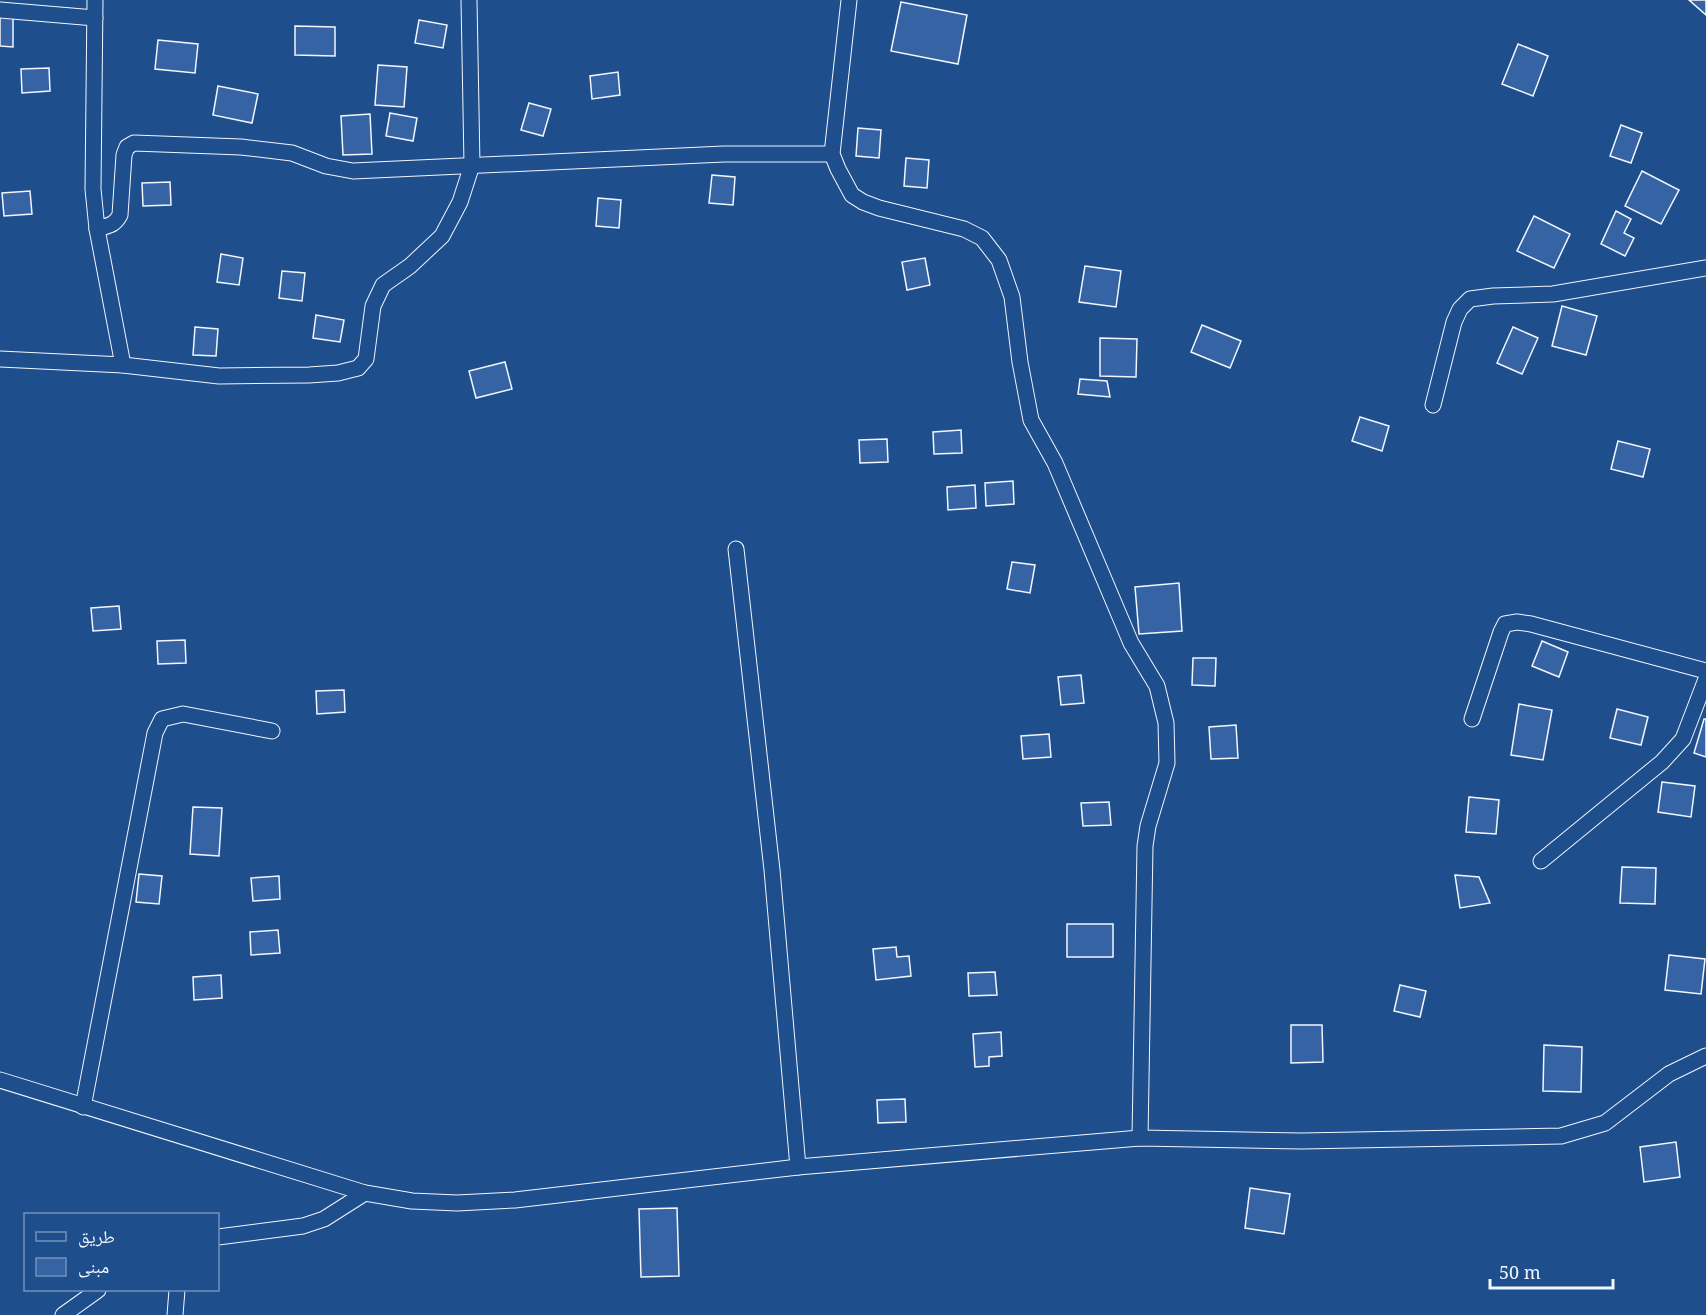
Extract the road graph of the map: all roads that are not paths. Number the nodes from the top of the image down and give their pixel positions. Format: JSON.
{"nodes":[{"id":1,"x":95,"y":0,"type":"edge"},
{"id":2,"x":468,"y":0,"type":"edge"},
{"id":3,"x":849,"y":0,"type":"edge"},
{"id":4,"x":0,"y":10,"type":"edge"},
{"id":5,"x":95,"y":18,"type":"junction"},
{"id":6,"x":832,"y":154,"type":"junction"},
{"id":7,"x":472,"y":165,"type":"junction"},
{"id":8,"x":97,"y":229,"type":"junction"},
{"id":9,"x":1706,"y":268,"type":"edge"},
{"id":10,"x":0,"y":359,"type":"edge"},
{"id":11,"x":123,"y":365,"type":"junction"},
{"id":12,"x":1434,"y":405,"type":"dead end"},
{"id":13,"x":736,"y":549,"type":"dead end"},
{"id":14,"x":1706,"y":671,"type":"edge"},
{"id":15,"x":1706,"y":679,"type":"edge"},
{"id":16,"x":1472,"y":719,"type":"dead end"},
{"id":17,"x":272,"y":731,"type":"dead end"},
{"id":18,"x":1541,"y":861,"type":"dead end"},
{"id":19,"x":1706,"y":1056,"type":"edge"},
{"id":20,"x":0,"y":1080,"type":"edge"},
{"id":21,"x":83,"y":1107,"type":"junction"},
{"id":22,"x":1140,"y":1138,"type":"junction"},
{"id":23,"x":798,"y":1167,"type":"junction"},
{"id":24,"x":365,"y":1193,"type":"junction"},
{"id":25,"x":219,"y":1237,"type":"edge"},
{"id":26,"x":97,"y":1291,"type":"edge"},
{"id":27,"x":177,"y":1291,"type":"edge"},
{"id":28,"x":63,"y":1315,"type":"edge"},
{"id":29,"x":175,"y":1315,"type":"edge"}],
"edges":[{"from":1,"to":5,"type":"street"},
{"from":2,"to":7,"type":"street"},
{"from":3,"to":6,"type":"street"},
{"from":4,"to":5,"type":"street"},
{"from":5,"to":8,"type":"street"},
{"from":6,"to":7,"type":"street"},
{"from":6,"to":22,"type":"street"},
{"from":7,"to":8,"type":"street"},
{"from":7,"to":11,"type":"street"},
{"from":8,"to":11,"type":"street"},
{"from":9,"to":12,"type":"street"},
{"from":10,"to":11,"type":"street"},
{"from":13,"to":23,"type":"street"},
{"from":14,"to":16,"type":"street"},
{"from":15,"to":18,"type":"street"},
{"from":17,"to":21,"type":"street"},
{"from":19,"to":22,"type":"street"},
{"from":20,"to":21,"type":"street"},
{"from":21,"to":24,"type":"street"},
{"from":22,"to":23,"type":"street"},
{"from":23,"to":24,"type":"street"},
{"from":24,"to":25,"type":"street"},
{"from":26,"to":28,"type":"street"},
{"from":27,"to":29,"type":"street"}]}
